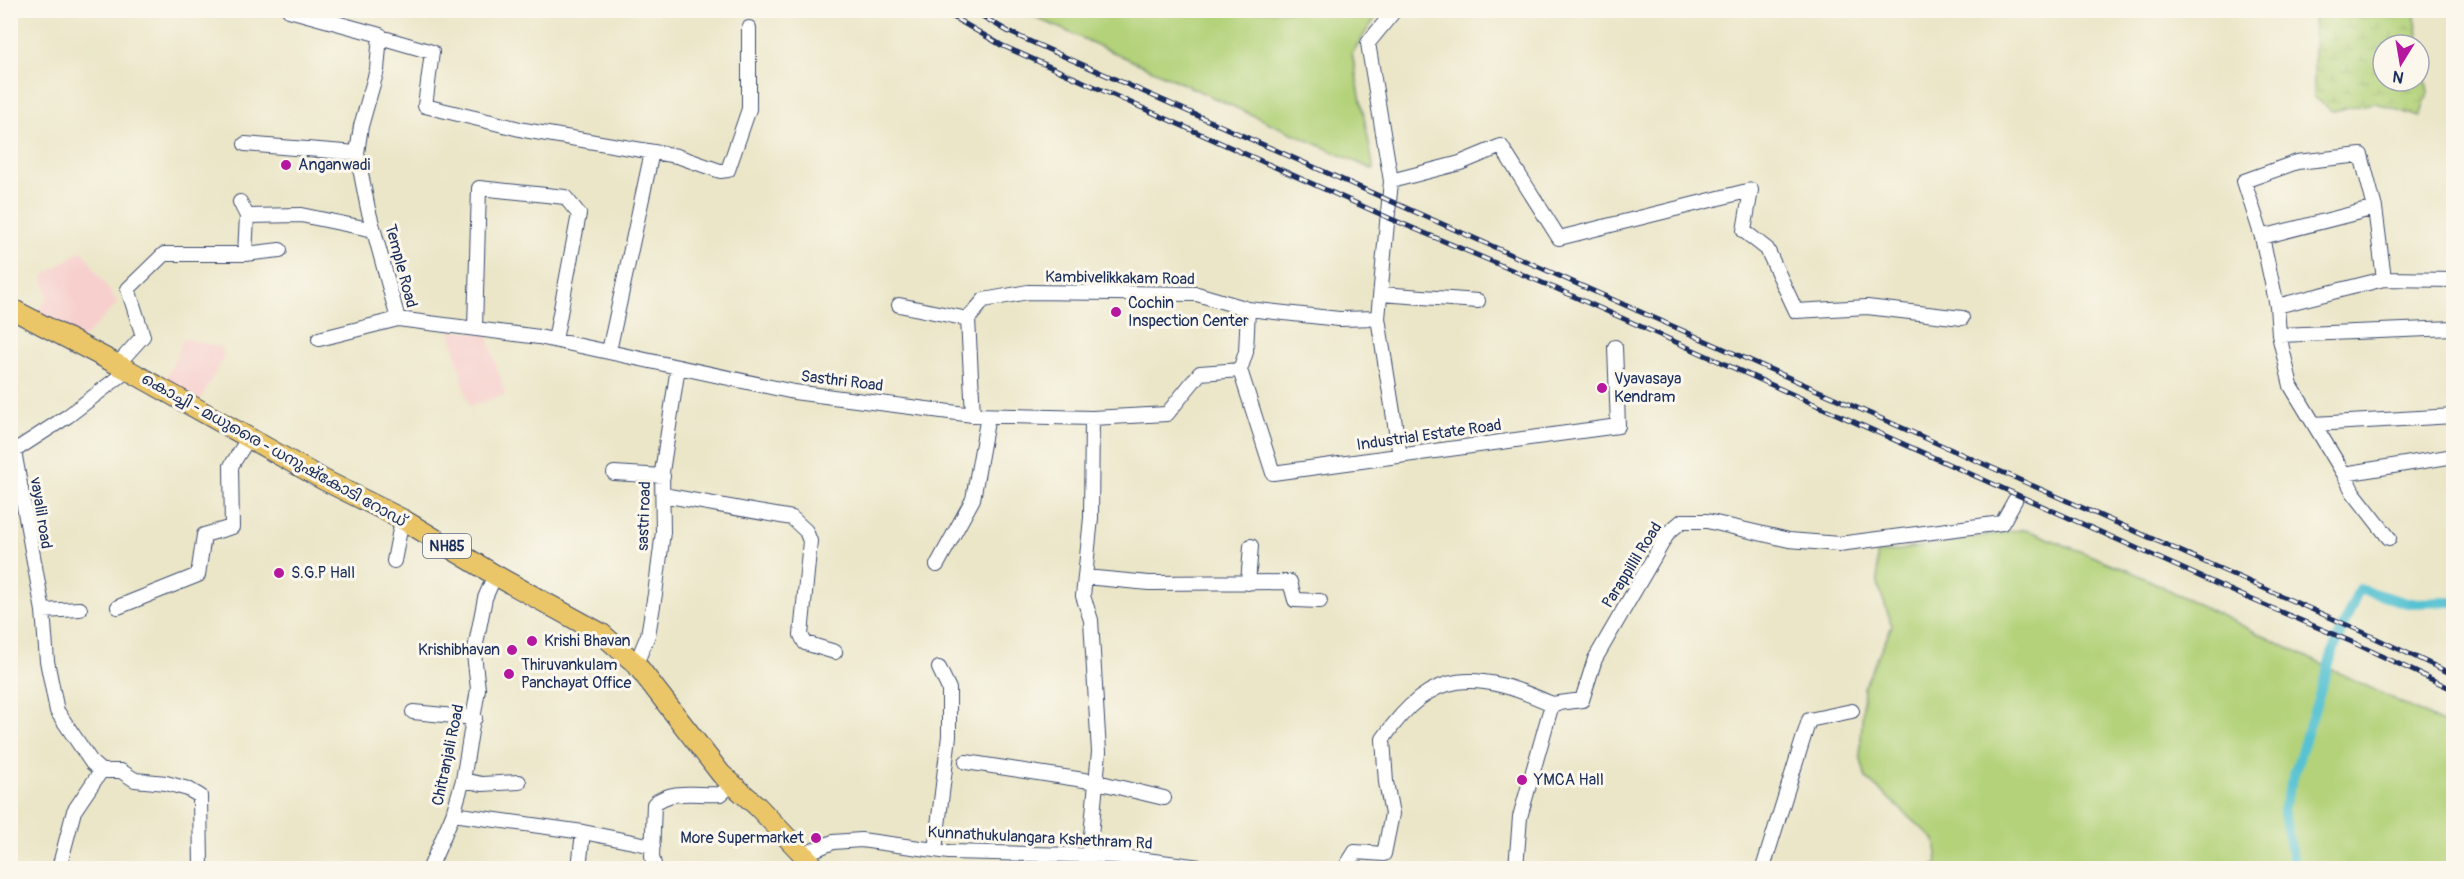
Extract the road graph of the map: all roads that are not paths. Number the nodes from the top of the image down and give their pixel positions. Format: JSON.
{"nodes":[{"id":1,"x":290,"y":10,"type":"edge"},
{"id":2,"x":1395,"y":10,"type":"edge"},
{"id":3,"x":749,"y":28,"type":"dead end"},
{"id":4,"x":380,"y":37,"type":"junction"},
{"id":5,"x":245,"y":144,"type":"dead end"},
{"id":6,"x":652,"y":152,"type":"junction"},
{"id":7,"x":357,"y":153,"type":"junction"},
{"id":8,"x":1391,"y":181,"type":"junction"},
{"id":9,"x":240,"y":202,"type":"dead end"},
{"id":10,"x":2375,"y":208,"type":"junction"},
{"id":11,"x":247,"y":216,"type":"junction"},
{"id":12,"x":374,"y":230,"type":"junction"},
{"id":13,"x":2262,"y":237,"type":"junction"},
{"id":14,"x":280,"y":250,"type":"dead end"},
{"id":15,"x":245,"y":254,"type":"junction"},
{"id":16,"x":2384,"y":279,"type":"junction"},
{"id":17,"x":2454,"y":280,"type":"edge"},
{"id":18,"x":1382,"y":294,"type":"junction"},
{"id":19,"x":1478,"y":301,"type":"dead end"},
{"id":20,"x":899,"y":304,"type":"dead end"},
{"id":21,"x":2277,"y":306,"type":"junction"},
{"id":22,"x":10,"y":309,"type":"edge"},
{"id":23,"x":1248,"y":309,"type":"junction"},
{"id":24,"x":1378,"y":318,"type":"junction"},
{"id":25,"x":1962,"y":318,"type":"dead end"},
{"id":26,"x":398,"y":319,"type":"junction"},
{"id":27,"x":968,"y":319,"type":"junction"},
{"id":28,"x":475,"y":328,"type":"junction"},
{"id":29,"x":2454,"y":328,"type":"edge"},
{"id":30,"x":2279,"y":335,"type":"junction"},
{"id":31,"x":319,"y":339,"type":"dead end"},
{"id":32,"x":555,"y":340,"type":"junction"},
{"id":33,"x":1615,"y":347,"type":"dead end"},
{"id":34,"x":609,"y":351,"type":"junction"},
{"id":35,"x":678,"y":367,"type":"junction"},
{"id":36,"x":122,"y":368,"type":"junction"},
{"id":37,"x":1240,"y":370,"type":"junction"},
{"id":38,"x":973,"y":415,"type":"junction"},
{"id":39,"x":988,"y":416,"type":"junction"},
{"id":40,"x":2454,"y":416,"type":"edge"},
{"id":41,"x":1092,"y":418,"type":"junction"},
{"id":42,"x":2314,"y":424,"type":"junction"},
{"id":43,"x":248,"y":439,"type":"junction"},
{"id":44,"x":12,"y":451,"type":"edge"},
{"id":45,"x":1400,"y":456,"type":"junction"},
{"id":46,"x":2454,"y":456,"type":"edge"},
{"id":47,"x":614,"y":473,"type":"dead end"},
{"id":48,"x":2344,"y":474,"type":"junction"},
{"id":49,"x":663,"y":476,"type":"junction"},
{"id":50,"x":663,"y":495,"type":"junction"},
{"id":51,"x":2015,"y":500,"type":"dead end"},
{"id":52,"x":402,"y":519,"type":"junction"},
{"id":53,"x":2389,"y":538,"type":"dead end"},
{"id":54,"x":1251,"y":546,"type":"dead end"},
{"id":55,"x":394,"y":561,"type":"dead end"},
{"id":56,"x":937,"y":565,"type":"dead end"},
{"id":57,"x":495,"y":575,"type":"junction"},
{"id":58,"x":1085,"y":578,"type":"junction"},
{"id":59,"x":1248,"y":584,"type":"junction"},
{"id":60,"x":1320,"y":601,"type":"dead end"},
{"id":61,"x":118,"y":607,"type":"dead end"},
{"id":62,"x":80,"y":609,"type":"dead end"},
{"id":63,"x":43,"y":611,"type":"junction"},
{"id":64,"x":835,"y":652,"type":"dead end"},
{"id":65,"x":636,"y":664,"type":"junction"},
{"id":66,"x":939,"y":668,"type":"dead end"},
{"id":67,"x":1552,"y":704,"type":"junction"},
{"id":68,"x":1852,"y":711,"type":"dead end"},
{"id":69,"x":412,"y":712,"type":"dead end"},
{"id":70,"x":475,"y":718,"type":"junction"},
{"id":71,"x":966,"y":762,"type":"dead end"},
{"id":72,"x":101,"y":771,"type":"junction"},
{"id":73,"x":463,"y":780,"type":"junction"},
{"id":74,"x":519,"y":782,"type":"dead end"},
{"id":75,"x":1097,"y":782,"type":"junction"},
{"id":76,"x":732,"y":784,"type":"junction"},
{"id":77,"x":1164,"y":798,"type":"dead end"},
{"id":78,"x":453,"y":814,"type":"junction"},
{"id":79,"x":583,"y":832,"type":"junction"},
{"id":80,"x":653,"y":846,"type":"junction"},
{"id":81,"x":936,"y":850,"type":"junction"},
{"id":82,"x":1089,"y":856,"type":"junction"},
{"id":83,"x":809,"y":862,"type":"edge"},
{"id":84,"x":1023,"y":862,"type":"edge"},
{"id":85,"x":59,"y":868,"type":"edge"},
{"id":86,"x":201,"y":868,"type":"edge"},
{"id":87,"x":430,"y":868,"type":"edge"},
{"id":88,"x":579,"y":868,"type":"edge"},
{"id":89,"x":655,"y":868,"type":"edge"},
{"id":90,"x":1208,"y":868,"type":"edge"},
{"id":91,"x":1345,"y":868,"type":"edge"},
{"id":92,"x":1516,"y":868,"type":"edge"},
{"id":93,"x":1763,"y":868,"type":"edge"}],
"edges":[{"from":1,"to":4,"type":"street"},
{"from":2,"to":8,"type":"street"},
{"from":3,"to":6,"type":"street"},
{"from":4,"to":6,"type":"street"},
{"from":4,"to":7,"type":"street","name":"Temple Road"},
{"from":5,"to":7,"type":"street"},
{"from":6,"to":34,"type":"street"},
{"from":7,"to":12,"type":"street","name":"Temple Road"},
{"from":8,"to":18,"type":"street"},
{"from":8,"to":25,"type":"street"},
{"from":9,"to":11,"type":"street"},
{"from":10,"to":13,"type":"street"},
{"from":10,"to":13,"type":"street"},
{"from":10,"to":16,"type":"street"},
{"from":11,"to":12,"type":"street"},
{"from":11,"to":15,"type":"street"},
{"from":12,"to":26,"type":"street","name":"Temple Road"},
{"from":13,"to":21,"type":"street"},
{"from":14,"to":15,"type":"street"},
{"from":15,"to":36,"type":"street","name":"vayalil road"},
{"from":16,"to":17,"type":"street"},
{"from":16,"to":21,"type":"street"},
{"from":18,"to":19,"type":"street"},
{"from":18,"to":24,"type":"street"},
{"from":20,"to":27,"type":"street"},
{"from":21,"to":30,"type":"street"},
{"from":22,"to":36,"type":"highway","name":"കൊച്ചി - മധുരൈ - ധനുഷ്‌കോടി റോഡ്","number":"NH85"},
{"from":23,"to":24,"type":"street","name":"Kambivelikkakam Road"},
{"from":23,"to":27,"type":"street","name":"Kambivelikkakam Road"},
{"from":23,"to":37,"type":"street"},
{"from":24,"to":45,"type":"street"},
{"from":26,"to":28,"type":"street","name":"Temple Road"},
{"from":26,"to":31,"type":"street"},
{"from":27,"to":38,"type":"street"},
{"from":28,"to":32,"type":"street","name":"Temple Road"},
{"from":28,"to":32,"type":"street"},
{"from":29,"to":30,"type":"street"},
{"from":30,"to":42,"type":"street"},
{"from":32,"to":34,"type":"street","name":"Temple Road"},
{"from":33,"to":45,"type":"street","name":"Industrial Estate Road"},
{"from":34,"to":35,"type":"street","name":"Temple Road"},
{"from":35,"to":38,"type":"street","name":"Sasthri Road"},
{"from":35,"to":49,"type":"street","name":"sastri road"},
{"from":36,"to":43,"type":"highway","name":"കൊച്ചി - മധുരൈ - ധനുഷ്‌കോടി റോഡ്","number":"NH85"},
{"from":36,"to":44,"type":"street","name":"vayalil road"},
{"from":37,"to":41,"type":"street","name":"Sasthri Road"},
{"from":37,"to":45,"type":"street","name":"Industrial Estate Road"},
{"from":38,"to":39,"type":"street","name":"Sasthri Road"},
{"from":39,"to":41,"type":"street","name":"Sasthri Road"},
{"from":39,"to":56,"type":"street"},
{"from":40,"to":42,"type":"street"},
{"from":41,"to":58,"type":"street"},
{"from":42,"to":48,"type":"street"},
{"from":43,"to":52,"type":"highway","name":"കൊച്ചി - മധുരൈ - ധനുഷ്‌കോടി റോഡ്","number":"NH85"},
{"from":43,"to":61,"type":"street"},
{"from":44,"to":63,"type":"street","name":"vayalil road"},
{"from":46,"to":48,"type":"street"},
{"from":47,"to":49,"type":"street"},
{"from":48,"to":53,"type":"street"},
{"from":49,"to":50,"type":"street","name":"sastri road"},
{"from":50,"to":64,"type":"street"},
{"from":50,"to":65,"type":"street","name":"sastri road"},
{"from":51,"to":67,"type":"street","name":"Parappillil Road"},
{"from":52,"to":55,"type":"street"},
{"from":52,"to":57,"type":"highway","name":"കൊച്ചി - മധുരൈ - ധനുഷ്‌കോടി റോഡ്","number":"NH85"},
{"from":54,"to":59,"type":"street"},
{"from":57,"to":65,"type":"highway","name":"കൊച്ചി - മധുരൈ - ധനുഷ്‌കോടി റോഡ്","number":"NH85"},
{"from":57,"to":70,"type":"street","name":"Chitranjali Road"},
{"from":58,"to":59,"type":"street"},
{"from":58,"to":75,"type":"street"},
{"from":59,"to":60,"type":"street"},
{"from":62,"to":63,"type":"street"},
{"from":63,"to":72,"type":"street","name":"vayalil road"},
{"from":65,"to":76,"type":"highway","name":"കൊച്ചി - മധുരൈ - ധനുഷ്‌കോടി റോഡ്","number":"NH85"},
{"from":66,"to":81,"type":"street"},
{"from":67,"to":91,"type":"street"},
{"from":67,"to":92,"type":"street"},
{"from":68,"to":93,"type":"street"},
{"from":69,"to":70,"type":"street"},
{"from":70,"to":73,"type":"street","name":"Chitranjali Road"},
{"from":71,"to":75,"type":"street"},
{"from":72,"to":85,"type":"street"},
{"from":72,"to":86,"type":"street"},
{"from":73,"to":74,"type":"street"},
{"from":73,"to":78,"type":"street","name":"Chitranjali Road"},
{"from":75,"to":77,"type":"street"},
{"from":75,"to":82,"type":"street"},
{"from":76,"to":80,"type":"street"},
{"from":76,"to":83,"type":"highway","name":"കൊച്ചി - മധുരൈ - ധനുഷ്‌കോടി റോഡ്","number":"NH85"},
{"from":78,"to":79,"type":"street"},
{"from":78,"to":87,"type":"street","name":"Chitranjali Road"},
{"from":79,"to":80,"type":"street"},
{"from":79,"to":88,"type":"street"},
{"from":80,"to":89,"type":"street"},
{"from":81,"to":83,"type":"street","name":"Kunnathukulangara Kshethram Rd"},
{"from":81,"to":84,"type":"street","name":"Kunnathukulangara Kshethram Rd"},
{"from":82,"to":84,"type":"street","name":"Kunnathukulangara Kshethram Rd"},
{"from":82,"to":90,"type":"street","name":"Kunnathukulangara Kshethram Rd"}]}
